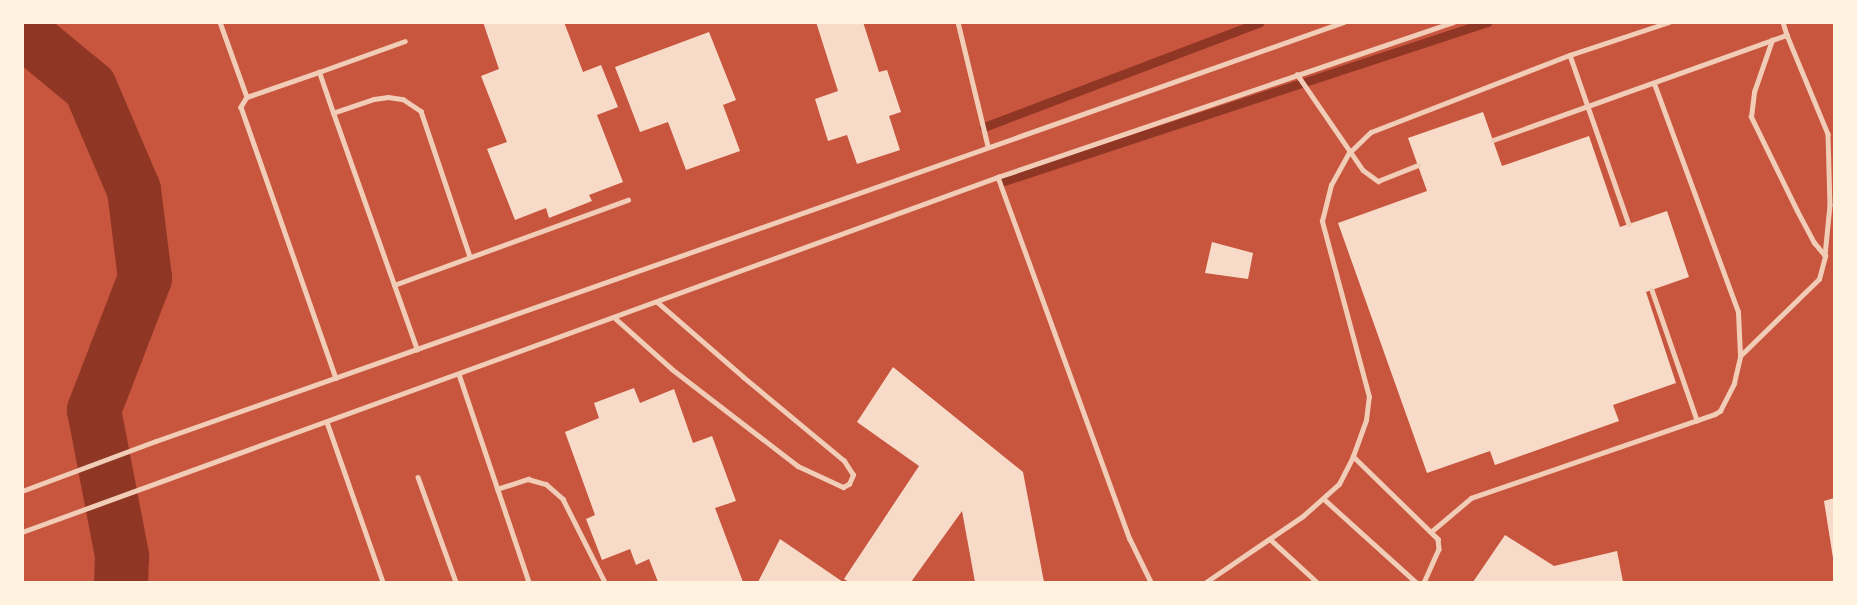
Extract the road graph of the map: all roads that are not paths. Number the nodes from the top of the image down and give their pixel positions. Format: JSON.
{"nodes":[{"id":1,"x":220,"y":22,"type":"edge"},
{"id":2,"x":958,"y":22,"type":"edge"},
{"id":3,"x":1344,"y":22,"type":"edge"},
{"id":4,"x":1453,"y":22,"type":"edge"},
{"id":5,"x":1669,"y":22,"type":"edge"},
{"id":6,"x":1783,"y":22,"type":"edge"},
{"id":7,"x":1786,"y":35,"type":"junction"},
{"id":8,"x":1772,"y":40,"type":"junction"},
{"id":9,"x":405,"y":41,"type":"dead end"},
{"id":10,"x":1570,"y":55,"type":"junction"},
{"id":11,"x":319,"y":72,"type":"junction"},
{"id":12,"x":1298,"y":74,"type":"junction"},
{"id":13,"x":1654,"y":84,"type":"junction"},
{"id":14,"x":247,"y":97,"type":"junction"},
{"id":15,"x":1589,"y":108,"type":"junction"},
{"id":16,"x":333,"y":113,"type":"junction"},
{"id":17,"x":1493,"y":140,"type":"dead end"},
{"id":18,"x":988,"y":146,"type":"junction"},
{"id":19,"x":1349,"y":153,"type":"junction"},
{"id":20,"x":1419,"y":165,"type":"dead end"},
{"id":21,"x":998,"y":177,"type":"junction"},
{"id":22,"x":628,"y":200,"type":"dead end"},
{"id":23,"x":1629,"y":224,"type":"dead end"},
{"id":24,"x":1825,"y":256,"type":"junction"},
{"id":25,"x":470,"y":257,"type":"junction"},
{"id":26,"x":394,"y":285,"type":"junction"},
{"id":27,"x":1652,"y":290,"type":"dead end"},
{"id":28,"x":658,"y":303,"type":"junction"},
{"id":29,"x":615,"y":318,"type":"junction"},
{"id":30,"x":417,"y":350,"type":"junction"},
{"id":31,"x":1740,"y":356,"type":"junction"},
{"id":32,"x":459,"y":374,"type":"junction"},
{"id":33,"x":336,"y":378,"type":"junction"},
{"id":34,"x":1697,"y":420,"type":"junction"},
{"id":35,"x":327,"y":422,"type":"junction"},
{"id":36,"x":1353,"y":456,"type":"junction"},
{"id":37,"x":418,"y":477,"type":"dead end"},
{"id":38,"x":497,"y":489,"type":"junction"},
{"id":39,"x":22,"y":490,"type":"edge"},
{"id":40,"x":1324,"y":499,"type":"junction"},
{"id":41,"x":1432,"y":531,"type":"junction"},
{"id":42,"x":22,"y":532,"type":"edge"},
{"id":43,"x":1270,"y":539,"type":"junction"},
{"id":44,"x":383,"y":582,"type":"edge"},
{"id":45,"x":456,"y":582,"type":"edge"},
{"id":46,"x":529,"y":582,"type":"edge"},
{"id":47,"x":605,"y":582,"type":"edge"},
{"id":48,"x":1151,"y":582,"type":"edge"},
{"id":49,"x":1206,"y":582,"type":"edge"},
{"id":50,"x":1317,"y":582,"type":"edge"},
{"id":51,"x":1416,"y":582,"type":"edge"},
{"id":52,"x":1424,"y":582,"type":"edge"}],
"edges":[{"from":1,"to":14,"type":"lane"},
{"from":2,"to":18,"type":"lane"},
{"from":3,"to":18,"type":"lane"},
{"from":4,"to":12,"type":"lane"},
{"from":5,"to":10,"type":"lane"},
{"from":6,"to":7,"type":"lane"},
{"from":7,"to":8,"type":"lane"},
{"from":7,"to":24,"type":"lane"},
{"from":8,"to":13,"type":"lane"},
{"from":8,"to":24,"type":"lane"},
{"from":9,"to":11,"type":"lane"},
{"from":10,"to":15,"type":"lane"},
{"from":10,"to":19,"type":"lane"},
{"from":11,"to":14,"type":"lane"},
{"from":11,"to":16,"type":"lane"},
{"from":12,"to":19,"type":"lane"},
{"from":12,"to":21,"type":"lane"},
{"from":13,"to":15,"type":"lane"},
{"from":13,"to":31,"type":"lane"},
{"from":14,"to":33,"type":"lane"},
{"from":15,"to":17,"type":"lane"},
{"from":15,"to":23,"type":"lane"},
{"from":16,"to":25,"type":"lane"},
{"from":16,"to":26,"type":"lane"},
{"from":18,"to":30,"type":"lane"},
{"from":19,"to":20,"type":"lane"},
{"from":19,"to":36,"type":"lane"},
{"from":21,"to":28,"type":"lane"},
{"from":21,"to":48,"type":"lane"},
{"from":22,"to":25,"type":"lane"},
{"from":24,"to":31,"type":"lane"},
{"from":25,"to":26,"type":"lane"},
{"from":26,"to":30,"type":"lane"},
{"from":27,"to":34,"type":"lane"},
{"from":28,"to":29,"type":"lane"},
{"from":28,"to":29,"type":"lane"},
{"from":29,"to":32,"type":"lane"},
{"from":30,"to":33,"type":"lane"},
{"from":31,"to":34,"type":"lane"},
{"from":32,"to":35,"type":"lane"},
{"from":32,"to":38,"type":"lane"},
{"from":33,"to":39,"type":"lane"},
{"from":34,"to":41,"type":"lane"},
{"from":35,"to":42,"type":"lane"},
{"from":35,"to":44,"type":"lane"},
{"from":36,"to":40,"type":"lane"},
{"from":36,"to":41,"type":"lane"},
{"from":37,"to":45,"type":"lane"},
{"from":38,"to":46,"type":"lane"},
{"from":38,"to":47,"type":"lane"},
{"from":40,"to":43,"type":"lane"},
{"from":40,"to":51,"type":"lane"},
{"from":41,"to":52,"type":"lane"},
{"from":43,"to":49,"type":"lane"},
{"from":43,"to":50,"type":"lane"}]}
